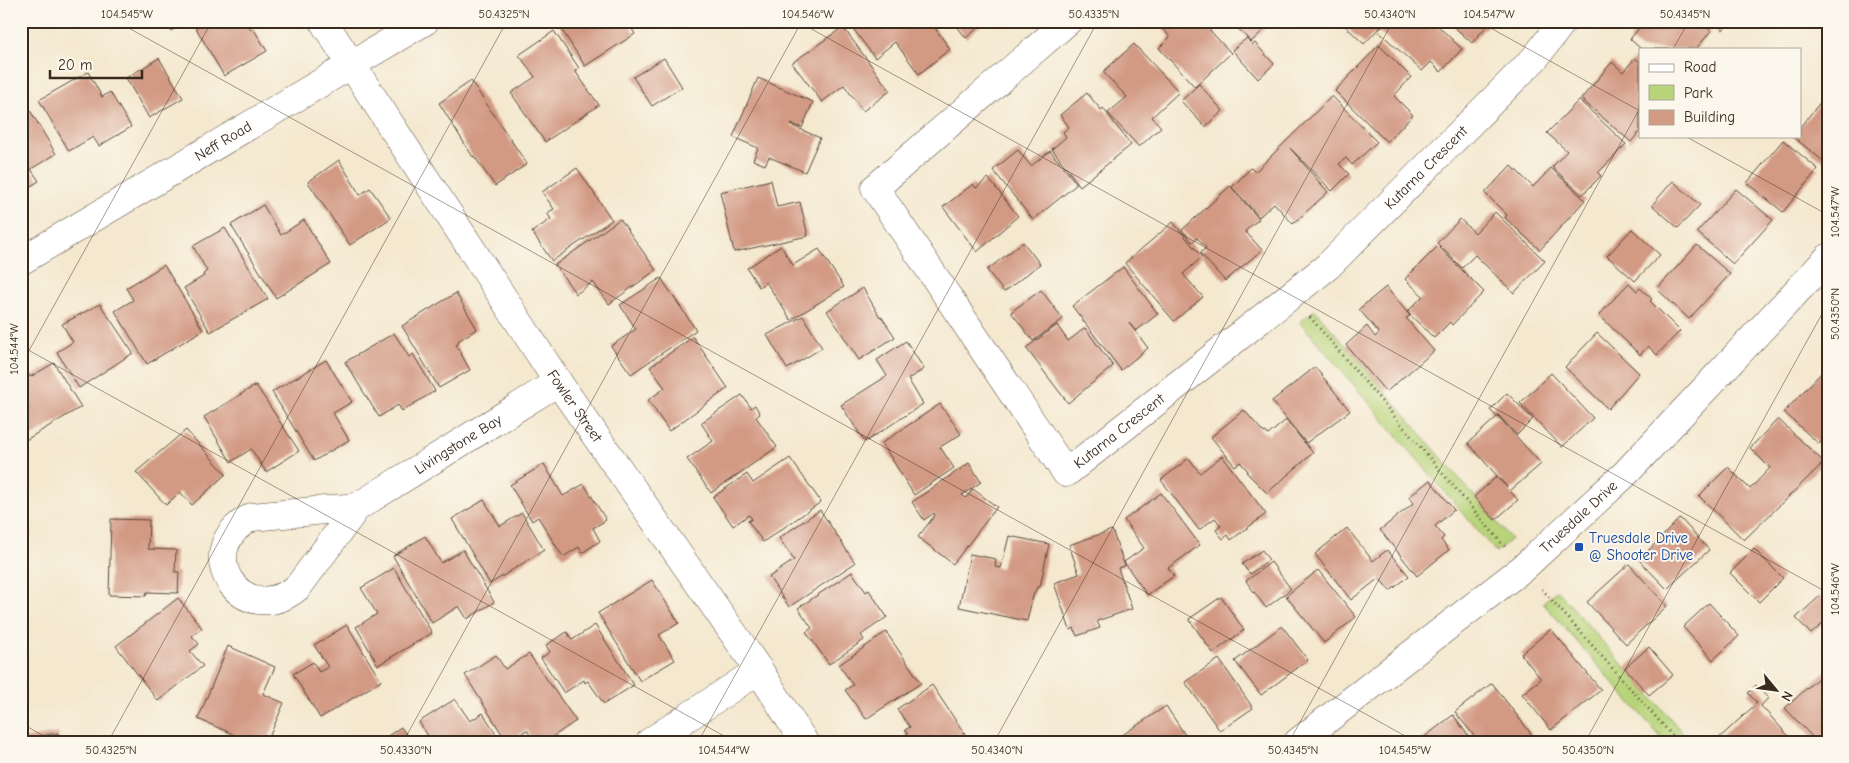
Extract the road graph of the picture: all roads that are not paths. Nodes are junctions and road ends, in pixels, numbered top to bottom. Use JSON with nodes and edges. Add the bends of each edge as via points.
{"nodes":[{"id":1,"x":323,"y":21,"type":"edge"},
{"id":2,"x":425,"y":21,"type":"edge"},
{"id":3,"x":1068,"y":21,"type":"edge"},
{"id":4,"x":1563,"y":21,"type":"edge"},
{"id":5,"x":351,"y":66,"type":"junction"},
{"id":6,"x":1828,"y":258,"type":"edge"},
{"id":7,"x":21,"y":261,"type":"edge"},
{"id":8,"x":558,"y":382,"type":"junction"},
{"id":9,"x":357,"y":508,"type":"junction"},
{"id":10,"x":759,"y":670,"type":"junction"},
{"id":11,"x":650,"y":742,"type":"edge"},
{"id":12,"x":804,"y":742,"type":"edge"},
{"id":13,"x":1298,"y":742,"type":"edge"}],
"edges":[{"from":1,"to":5,"type":"street","name":"Fowler Street"},
{"from":2,"to":5,"type":"street","name":"Neff Road"},
{"from":3,"to":4,"type":"street","name":"Kutarna Crescent","via":[[874,188],[1066,473],[1328,266],[1535,58]]},
{"from":5,"to":7,"type":"street","name":"Neff Road"},
{"from":5,"to":8,"type":"street","name":"Fowler Street"},
{"from":6,"to":13,"type":"street","name":"Truesdale Drive","via":[[1624,475],[1523,568]]},
{"from":8,"to":9,"type":"street","name":"Livingstone Bay"},
{"from":8,"to":10,"type":"street","name":"Fowler Street"},
{"from":9,"to":9,"type":"street","name":"Livingstone Bay","via":[[252,517],[239,524],[224,548],[223,563],[227,577],[235,589],[261,602],[288,596],[298,588]]},
{"from":10,"to":11,"type":"street"},
{"from":10,"to":12,"type":"street","name":"Fowler Street"}]}
